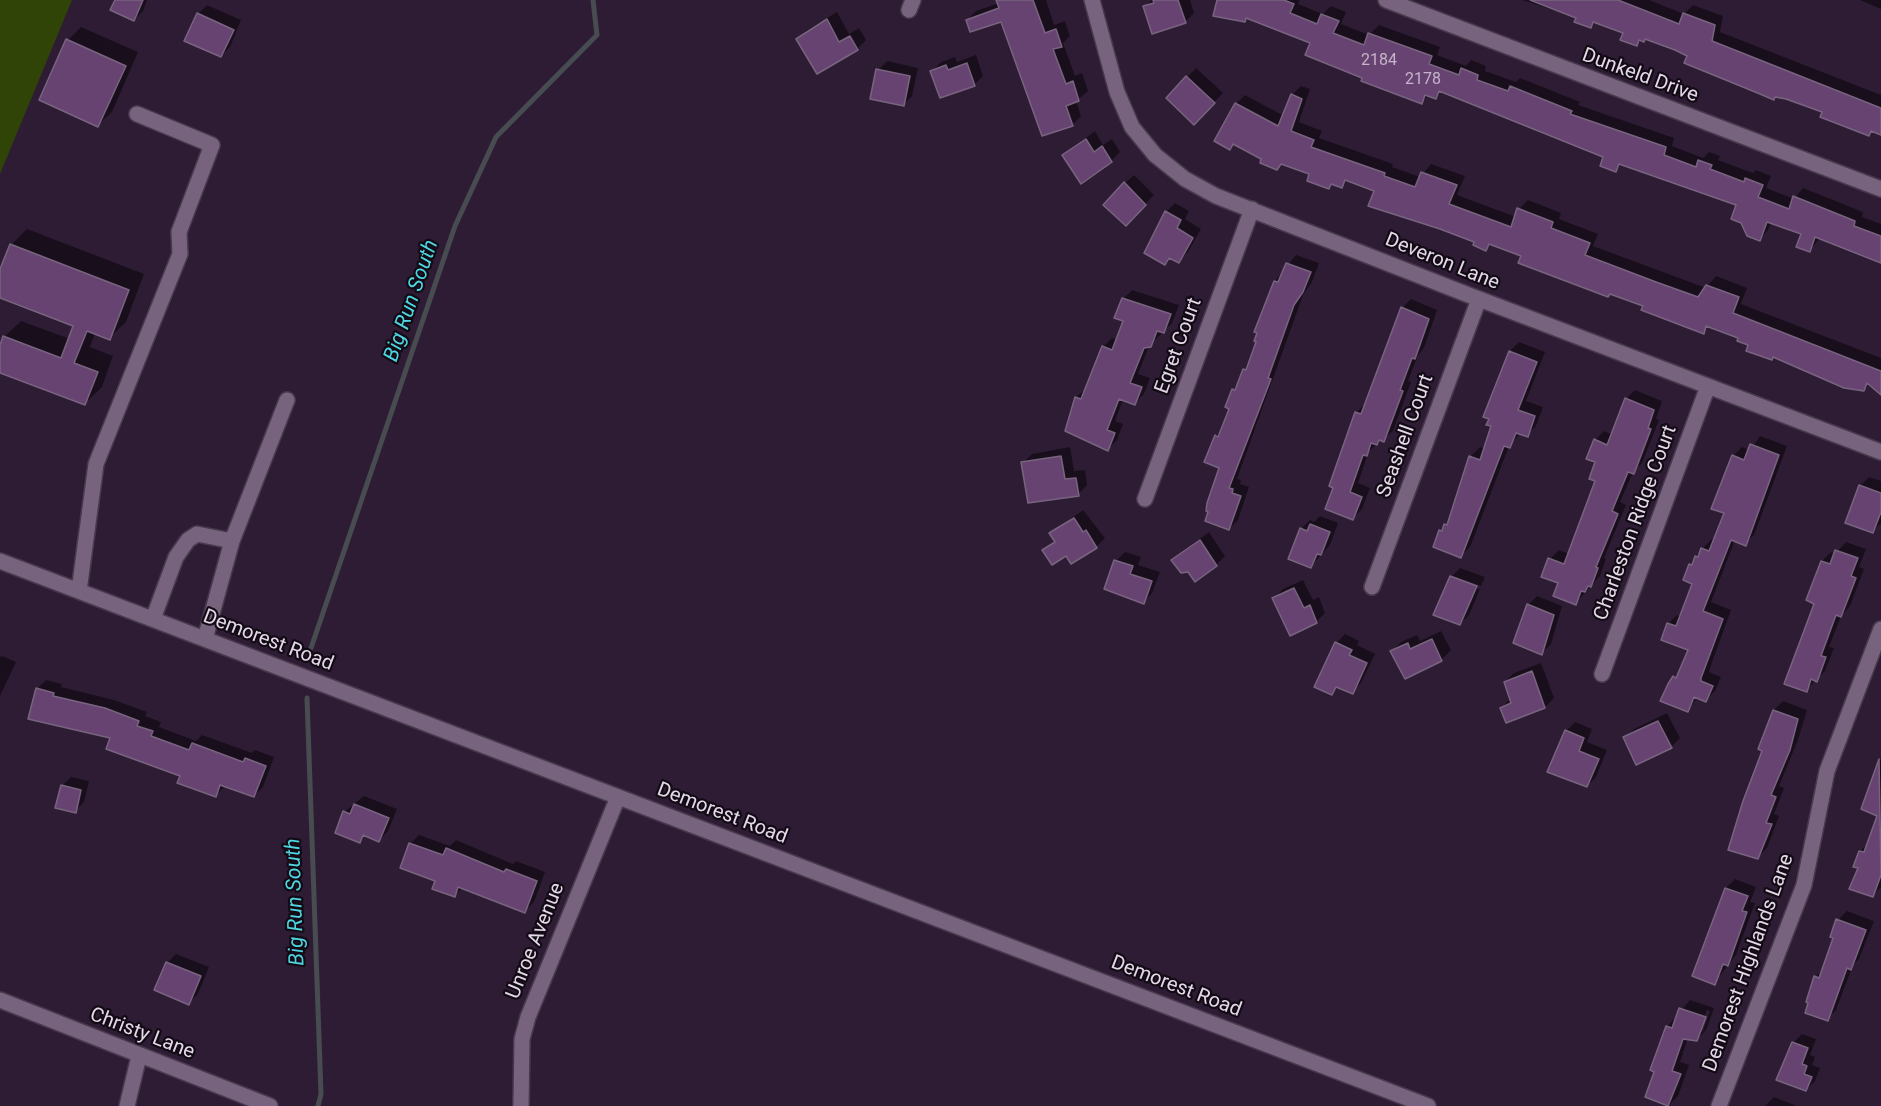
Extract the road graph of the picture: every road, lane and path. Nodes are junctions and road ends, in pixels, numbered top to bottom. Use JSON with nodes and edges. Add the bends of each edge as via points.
{"nodes":[{"id":1,"x":1092,"y":0,"type":"edge"},
{"id":2,"x":1386,"y":0,"type":"edge"},
{"id":3,"x":137,"y":114,"type":"dead end"},
{"id":4,"x":1881,"y":189,"type":"edge"},
{"id":5,"x":1252,"y":209,"type":"junction"},
{"id":6,"x":1479,"y":299,"type":"junction"},
{"id":7,"x":1708,"y":386,"type":"junction"},
{"id":8,"x":287,"y":400,"type":"dead end"},
{"id":9,"x":1881,"y":452,"type":"edge"},
{"id":10,"x":1145,"y":498,"type":"dead end"},
{"id":11,"x":232,"y":541,"type":"junction"},
{"id":12,"x":0,"y":561,"type":"edge"},
{"id":13,"x":1372,"y":587,"type":"dead end"},
{"id":14,"x":79,"y":591,"type":"junction"},
{"id":15,"x":153,"y":619,"type":"junction"},
{"id":16,"x":1881,"y":629,"type":"edge"},
{"id":17,"x":205,"y":639,"type":"junction"},
{"id":18,"x":1602,"y":674,"type":"dead end"},
{"id":19,"x":618,"y":797,"type":"junction"},
{"id":20,"x":0,"y":1000,"type":"edge"},
{"id":21,"x":139,"y":1056,"type":"junction"},
{"id":22,"x":127,"y":1106,"type":"edge"},
{"id":23,"x":270,"y":1106,"type":"edge"},
{"id":24,"x":521,"y":1106,"type":"edge"},
{"id":25,"x":1428,"y":1106,"type":"edge"},
{"id":26,"x":1719,"y":1106,"type":"edge"}],
"edges":[{"from":1,"to":5,"type":"street","name":"Deveron Lane","via":[[1132,127],[1155,154],[1185,179]]},
{"from":2,"to":4,"type":"street","name":"Dunkeld Drive"},
{"from":3,"to":14,"type":"street","via":[[212,145],[179,232],[180,254],[96,464]]},
{"from":5,"to":6,"type":"street","name":"Deveron Lane"},
{"from":5,"to":10,"type":"street","name":"Egret Court"},
{"from":6,"to":7,"type":"street","name":"Deveron Lane"},
{"from":6,"to":13,"type":"street","name":"Seashell Court"},
{"from":7,"to":9,"type":"street","name":"Deveron Lane"},
{"from":7,"to":18,"type":"street","name":"Charleston Ridge Court"},
{"from":8,"to":11,"type":"street"},
{"from":11,"to":15,"type":"street","via":[[197,534],[188,540],[176,557]]},
{"from":11,"to":17,"type":"street"},
{"from":12,"to":14,"type":"street","name":"Demorest Road"},
{"from":14,"to":15,"type":"street","name":"Demorest Road"},
{"from":15,"to":17,"type":"street","name":"Demorest Road"},
{"from":16,"to":26,"type":"street","name":"Demorest Highlands Lane","via":[[1827,771],[1804,885]]},
{"from":17,"to":19,"type":"street","name":"Demorest Road"},
{"from":19,"to":24,"type":"street","name":"Unroe Avenue","via":[[528,1017],[522,1050]]},
{"from":19,"to":25,"type":"street","name":"Demorest Road"},
{"from":20,"to":21,"type":"street","name":"Christy Lane"},
{"from":21,"to":22,"type":"street"},
{"from":21,"to":23,"type":"street","name":"Christy Lane"}]}
